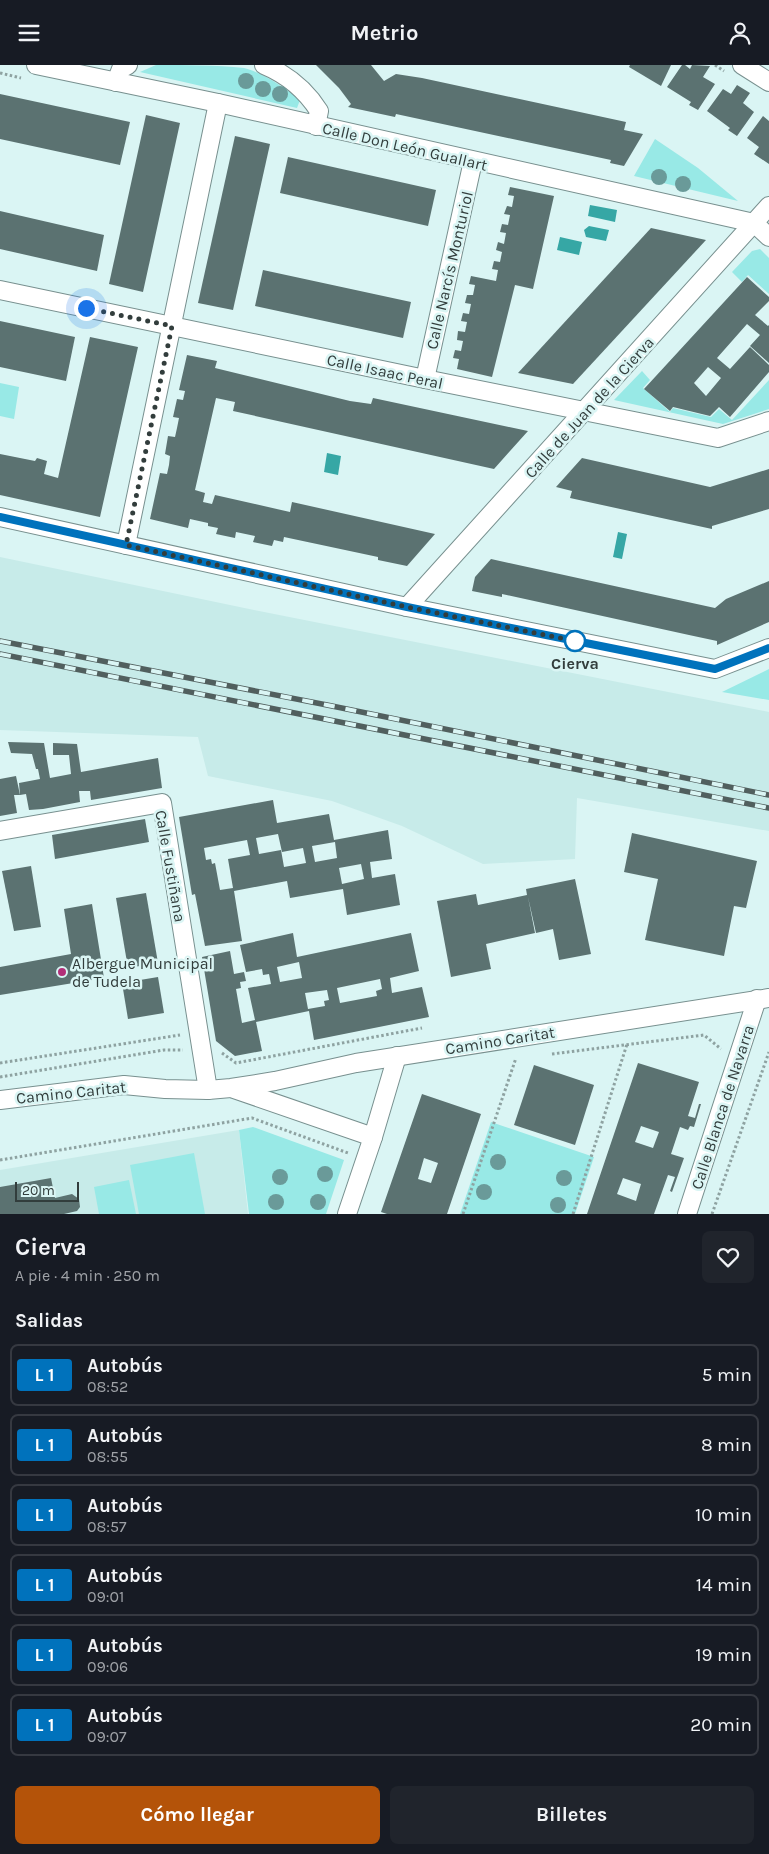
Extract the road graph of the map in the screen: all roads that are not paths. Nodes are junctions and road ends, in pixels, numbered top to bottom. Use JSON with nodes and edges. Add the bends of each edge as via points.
{"nodes":[{"id":1,"x":128,"y":65,"type":"edge"},
{"id":2,"x":264,"y":65,"type":"edge"},
{"id":3,"x":742,"y":65,"type":"edge"},
{"id":4,"x":32,"y":72,"type":"edge"},
{"id":5,"x":116,"y":82,"type":"junction"},
{"id":6,"x":769,"y":82,"type":"edge"},
{"id":7,"x":218,"y":103,"type":"junction"},
{"id":8,"x":316,"y":126,"type":"junction"},
{"id":9,"x":474,"y":161,"type":"junction"},
{"id":10,"x":769,"y":206,"type":"edge"},
{"id":11,"x":754,"y":223,"type":"junction"},
{"id":12,"x":769,"y":237,"type":"edge"},
{"id":13,"x":0,"y":290,"type":"edge"},
{"id":14,"x":172,"y":326,"type":"junction"},
{"id":15,"x":425,"y":379,"type":"junction"},
{"id":16,"x":585,"y":411,"type":"junction"},
{"id":17,"x":769,"y":421,"type":"edge"},
{"id":18,"x":0,"y":517,"type":"edge"},
{"id":19,"x":126,"y":545,"type":"junction"},
{"id":20,"x":407,"y":607,"type":"junction"},
{"id":21,"x":769,"y":648,"type":"edge"},
{"id":22,"x":0,"y":831,"type":"edge"},
{"id":23,"x":763,"y":999,"type":"edge"},
{"id":24,"x":397,"y":1056,"type":"junction"},
{"id":25,"x":231,"y":1088,"type":"junction"},
{"id":26,"x":208,"y":1090,"type":"junction"},
{"id":27,"x":0,"y":1100,"type":"edge"},
{"id":28,"x":373,"y":1137,"type":"junction"},
{"id":29,"x":347,"y":1214,"type":"edge"},
{"id":30,"x":687,"y":1214,"type":"edge"}],
"edges":[{"from":1,"to":5,"type":"street","via":[[121,69]]},
{"from":2,"to":8,"type":"street","via":[[287,76],[311,98],[319,111]]},
{"from":3,"to":6,"type":"street"},
{"from":4,"to":5,"type":"street","name":"Calle Don León Guallart"},
{"from":5,"to":7,"type":"street","name":"Calle Don León Guallart"},
{"from":7,"to":8,"type":"street","name":"Calle Don León Guallart"},
{"from":7,"to":14,"type":"street"},
{"from":8,"to":9,"type":"street","name":"Calle Don León Guallart"},
{"from":9,"to":11,"type":"street","name":"Calle Don León Guallart"},
{"from":9,"to":15,"type":"street","name":"Calle Narcís Monturiol"},
{"from":10,"to":11,"type":"street","name":"Calle de Juan de la Cierva"},
{"from":11,"to":12,"type":"street"},
{"from":11,"to":16,"type":"street","name":"Calle de Juan de la Cierva"},
{"from":13,"to":14,"type":"street","name":"Calle Isaac Peral"},
{"from":14,"to":15,"type":"street","name":"Calle Isaac Peral"},
{"from":14,"to":19,"type":"street"},
{"from":15,"to":16,"type":"street","name":"Calle Isaac Peral"},
{"from":16,"to":17,"type":"street","name":"Calle Isaac Peral","via":[[718,438]]},
{"from":16,"to":20,"type":"street","name":"Calle de Juan de la Cierva"},
{"from":18,"to":19,"type":"street"},
{"from":19,"to":20,"type":"street"},
{"from":20,"to":21,"type":"street","via":[[715,669]]},
{"from":22,"to":26,"type":"street","name":"Calle Fustiñana","via":[[162,803]]},
{"from":23,"to":24,"type":"street","name":"Camino Caritat"},
{"from":23,"to":30,"type":"street","name":"Calle Blanca de Navarra"},
{"from":24,"to":25,"type":"street","name":"Camino Caritat"},
{"from":24,"to":28,"type":"street"},
{"from":25,"to":26,"type":"street","name":"Camino Caritat"},
{"from":25,"to":28,"type":"street","name":"Camino Caritat"},
{"from":26,"to":27,"type":"street","name":"Camino Caritat","via":[[124,1085]]},
{"from":28,"to":29,"type":"street"}]}
